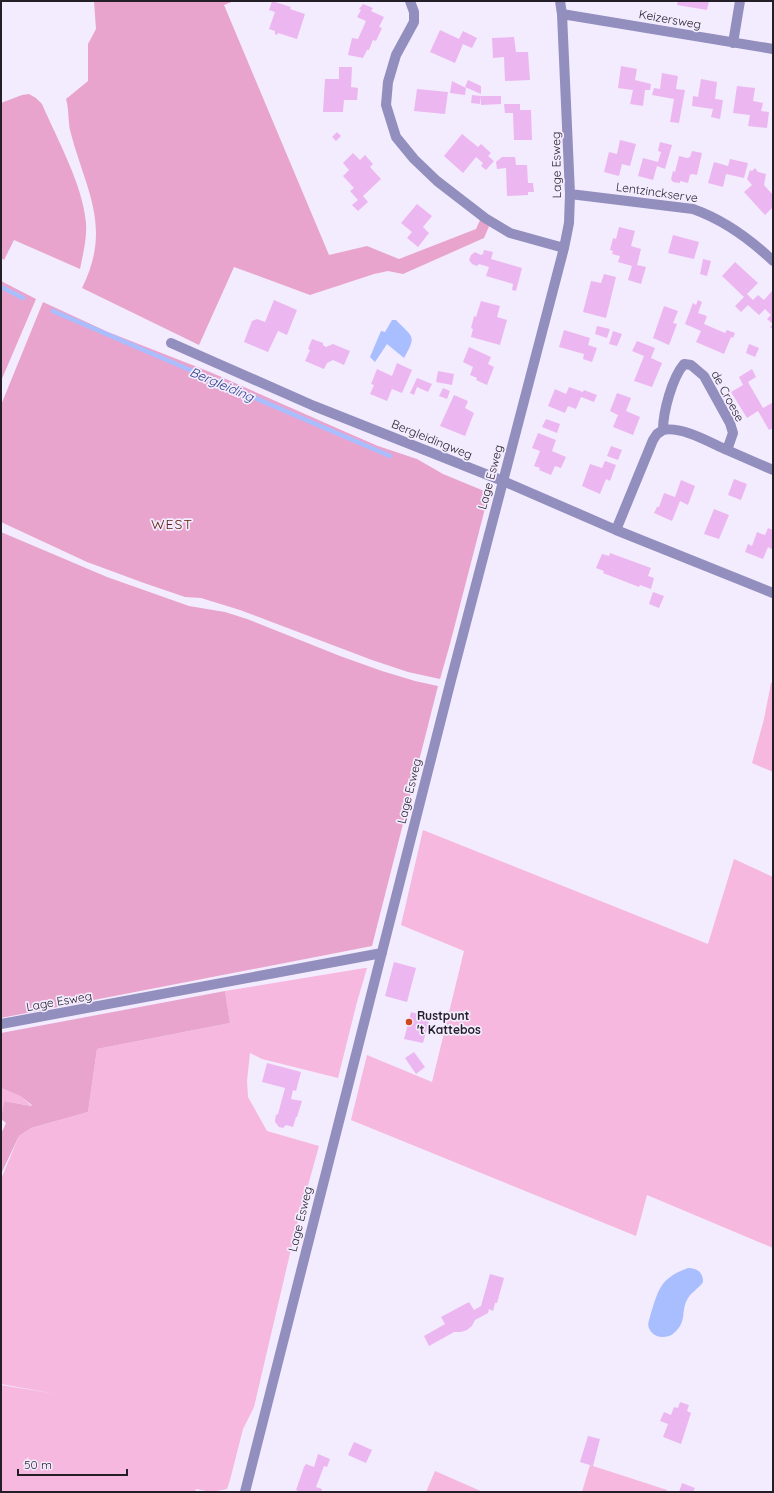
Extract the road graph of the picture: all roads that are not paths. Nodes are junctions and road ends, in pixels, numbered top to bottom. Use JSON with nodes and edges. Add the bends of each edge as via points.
{"nodes":[{"id":1,"x":410,"y":1,"type":"edge"},
{"id":2,"x":560,"y":1,"type":"edge"},
{"id":3,"x":740,"y":1,"type":"edge"},
{"id":4,"x":562,"y":14,"type":"junction"},
{"id":5,"x":733,"y":43,"type":"junction"},
{"id":6,"x":773,"y":49,"type":"edge"},
{"id":7,"x":570,"y":194,"type":"junction"},
{"id":8,"x":564,"y":248,"type":"junction"},
{"id":9,"x":773,"y":260,"type":"edge"},
{"id":10,"x":171,"y":343,"type":"dead end"},
{"id":11,"x":663,"y":430,"type":"junction"},
{"id":12,"x":727,"y":450,"type":"junction"},
{"id":13,"x":773,"y":470,"type":"edge"},
{"id":14,"x":503,"y":481,"type":"junction"},
{"id":15,"x":616,"y":530,"type":"junction"},
{"id":16,"x":773,"y":593,"type":"edge"},
{"id":17,"x":382,"y":953,"type":"junction"},
{"id":18,"x":1,"y":1024,"type":"edge"},
{"id":19,"x":244,"y":1492,"type":"edge"}],
"edges":[{"from":1,"to":8,"type":"street","via":[[414,22],[396,56],[388,82],[386,105],[396,138],[437,181],[485,218],[510,232]]},
{"from":2,"to":4,"type":"street","name":"Lage Esweg"},
{"from":3,"to":5,"type":"street"},
{"from":4,"to":5,"type":"street","name":"Keizersweg"},
{"from":4,"to":7,"type":"street","name":"Lage Esweg"},
{"from":5,"to":6,"type":"street","name":"Keizersweg"},
{"from":7,"to":8,"type":"street","name":"Lage Esweg","via":[[569,223]]},
{"from":7,"to":9,"type":"street","name":"Lentzinckserve","via":[[693,209],[706,213],[734,228]]},
{"from":8,"to":14,"type":"street","name":"Lage Esweg"},
{"from":10,"to":14,"type":"street","name":"Bergleidingweg","via":[[314,406]]},
{"from":11,"to":12,"type":"street","via":[[680,430]]},
{"from":11,"to":12,"type":"street","name":"de Croese","via":[[666,407],[679,370],[684,364],[691,364],[704,376],[730,423],[733,433]]},
{"from":11,"to":15,"type":"street","via":[[653,440]]},
{"from":12,"to":13,"type":"street"},
{"from":14,"to":15,"type":"street","name":"Bergleidingweg"},
{"from":14,"to":17,"type":"street","name":"Lage Esweg"},
{"from":15,"to":16,"type":"street","name":"Bergleidingweg"},
{"from":17,"to":18,"type":"street","name":"Lage Esweg"},
{"from":17,"to":19,"type":"street","name":"Lage Esweg"}]}
